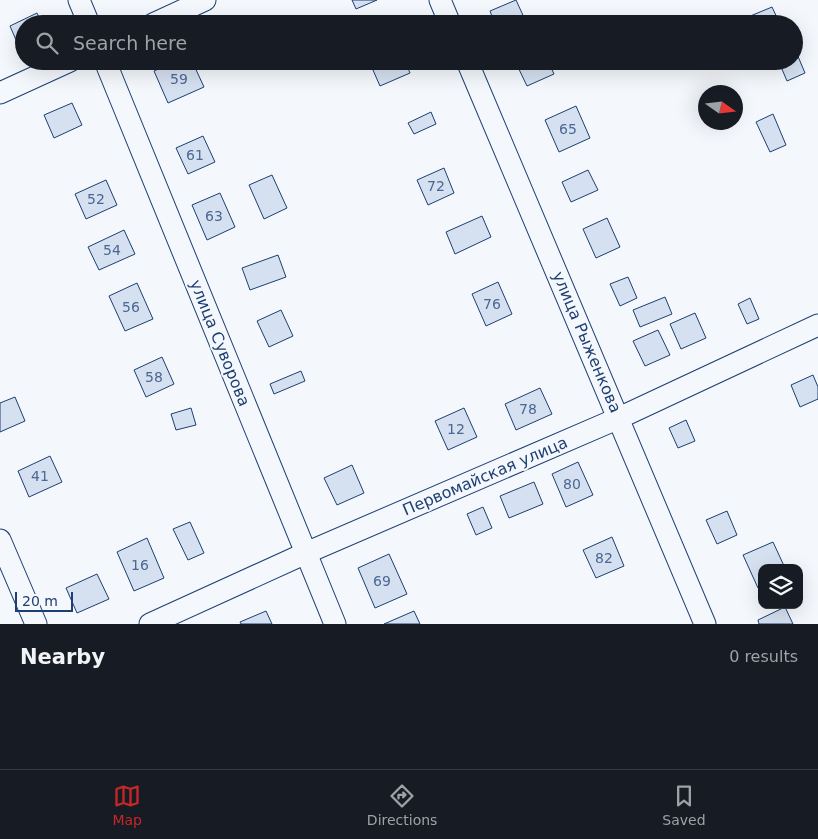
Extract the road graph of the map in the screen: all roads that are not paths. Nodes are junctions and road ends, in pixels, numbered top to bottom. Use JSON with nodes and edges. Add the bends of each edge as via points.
{"nodes":[{"id":1,"x":79,"y":0,"type":"edge"},
{"id":2,"x":205,"y":0,"type":"edge"},
{"id":3,"x":440,"y":0,"type":"edge"},
{"id":4,"x":85,"y":15,"type":"edge"},
{"id":5,"x":172,"y":15,"type":"edge"},
{"id":6,"x":446,"y":15,"type":"edge"},
{"id":7,"x":50,"y":70,"type":"edge"},
{"id":8,"x":109,"y":70,"type":"edge"},
{"id":9,"x":470,"y":70,"type":"edge"},
{"id":10,"x":0,"y":92,"type":"edge"},
{"id":11,"x":818,"y":325,"type":"edge"},
{"id":12,"x":619,"y":418,"type":"junction"},
{"id":13,"x":0,"y":540,"type":"edge"},
{"id":14,"x":306,"y":553,"type":"junction"},
{"id":15,"x":36,"y":624,"type":"edge"},
{"id":16,"x":150,"y":624,"type":"edge"},
{"id":17,"x":335,"y":624,"type":"edge"},
{"id":18,"x":705,"y":624,"type":"edge"}],
"edges":[{"from":1,"to":4,"type":"street"},
{"from":2,"to":5,"type":"street"},
{"from":3,"to":6,"type":"street"},
{"from":7,"to":10,"type":"street"},
{"from":8,"to":14,"type":"street","name":"улица Суворова"},
{"from":9,"to":12,"type":"street","name":"улица Рыженкова"},
{"from":11,"to":12,"type":"street","name":"Первомайская улица"},
{"from":12,"to":14,"type":"street","name":"Первомайская улица"},
{"from":12,"to":18,"type":"street","name":"улица Рыженкова"},
{"from":13,"to":15,"type":"street"},
{"from":14,"to":16,"type":"street","name":"Первомайская улица"},
{"from":14,"to":17,"type":"street","name":"улица Суворова"}]}
